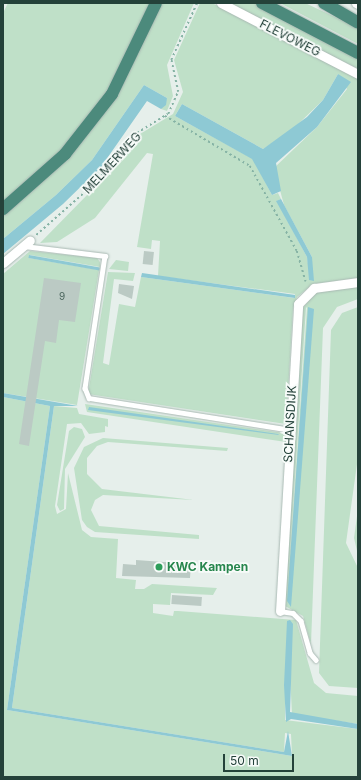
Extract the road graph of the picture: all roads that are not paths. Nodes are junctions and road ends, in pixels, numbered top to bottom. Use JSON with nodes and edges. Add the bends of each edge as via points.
{"nodes":[{"id":1,"x":156,"y":3,"type":"edge"},
{"id":2,"x":221,"y":3,"type":"edge"},
{"id":3,"x":262,"y":3,"type":"edge"},
{"id":4,"x":324,"y":3,"type":"edge"},
{"id":5,"x":358,"y":23,"type":"edge"},
{"id":6,"x":358,"y":53,"type":"edge"},
{"id":7,"x":358,"y":74,"type":"edge"},
{"id":8,"x":3,"y":209,"type":"edge"},
{"id":9,"x":30,"y":240,"type":"road end"},
{"id":10,"x":22,"y":246,"type":"junction"},
{"id":11,"x":3,"y":263,"type":"edge"},
{"id":12,"x":358,"y":282,"type":"edge"},
{"id":13,"x":290,"y":430,"type":"junction"},
{"id":14,"x":280,"y":611,"type":"joint"},
{"id":15,"x":316,"y":660,"type":"dead end"}],
"edges":[{"from":1,"to":8,"type":"highway","via":[[112,94],[65,154]]},
{"from":2,"to":7,"type":"street","name":"FLEVOWEG"},
{"from":3,"to":6,"type":"highway","name":"FLEVOWEG"},
{"from":4,"to":5,"type":"highway"},
{"from":9,"to":10,"type":"street"},
{"from":10,"to":11,"type":"street"},
{"from":10,"to":13,"type":"lane","via":[[105,256],[85,388],[89,398]]},
{"from":12,"to":13,"type":"street","name":"SCHANSDIJK","via":[[319,286],[307,292],[297,308]]},
{"from":13,"to":14,"type":"street","name":"SCHANSDIJK"},
{"from":14,"to":15,"type":"lane","via":[[293,613],[301,621],[310,653]]}]}
